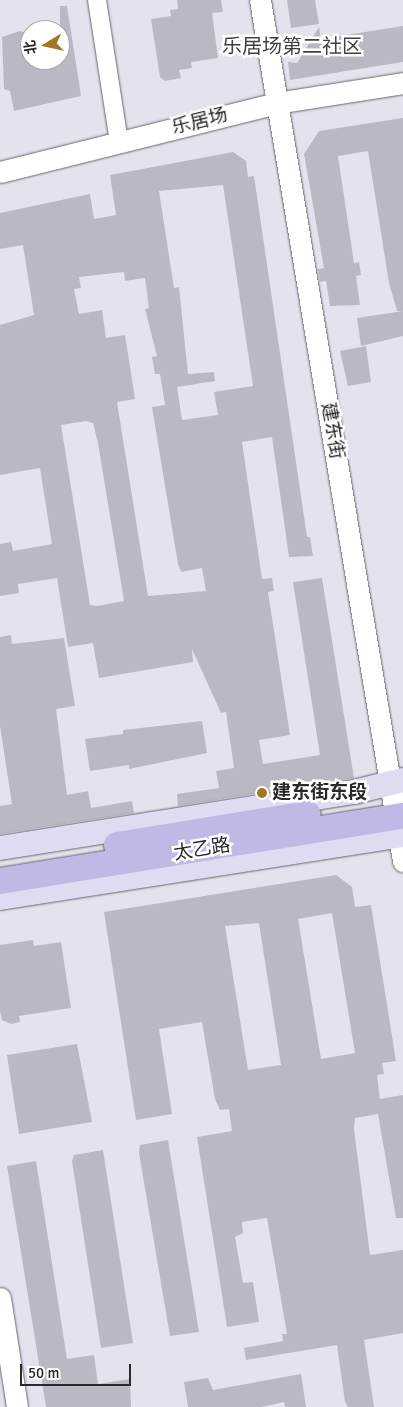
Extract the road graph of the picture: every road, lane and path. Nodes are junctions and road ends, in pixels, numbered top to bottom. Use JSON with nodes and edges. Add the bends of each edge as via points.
{"nodes":[{"id":1,"x":97,"y":0,"type":"edge"},
{"id":2,"x":260,"y":0,"type":"edge"},
{"id":3,"x":403,"y":83,"type":"edge"},
{"id":4,"x":276,"y":103,"type":"junction"},
{"id":5,"x":119,"y":142,"type":"junction"},
{"id":6,"x":0,"y":172,"type":"edge"},
{"id":7,"x":399,"y":808,"type":"edge"},
{"id":8,"x":0,"y":848,"type":"edge"},
{"id":9,"x":403,"y":861,"type":"edge"},
{"id":10,"x":0,"y":864,"type":"edge"},
{"id":11,"x":0,"y":881,"type":"edge"},
{"id":12,"x":0,"y":898,"type":"edge"},
{"id":13,"x":0,"y":1298,"type":"edge"},
{"id":14,"x":18,"y":1407,"type":"edge"}],
"edges":[{"from":1,"to":5,"type":"street"},
{"from":2,"to":4,"type":"street","name":"建东街"},
{"from":3,"to":4,"type":"street","name":"乐居场"},
{"from":4,"to":5,"type":"street","name":"乐居场"},
{"from":4,"to":7,"type":"street","name":"建东街"},
{"from":5,"to":6,"type":"street","name":"乐居场"},
{"from":7,"to":8,"type":"main road"},
{"from":7,"to":9,"type":"street","name":"建东街"},
{"from":7,"to":10,"type":"main road","name":"太乙路"},
{"from":7,"to":11,"type":"main road","name":"太乙路"},
{"from":7,"to":12,"type":"main road"},
{"from":13,"to":14,"type":"street"}]}
